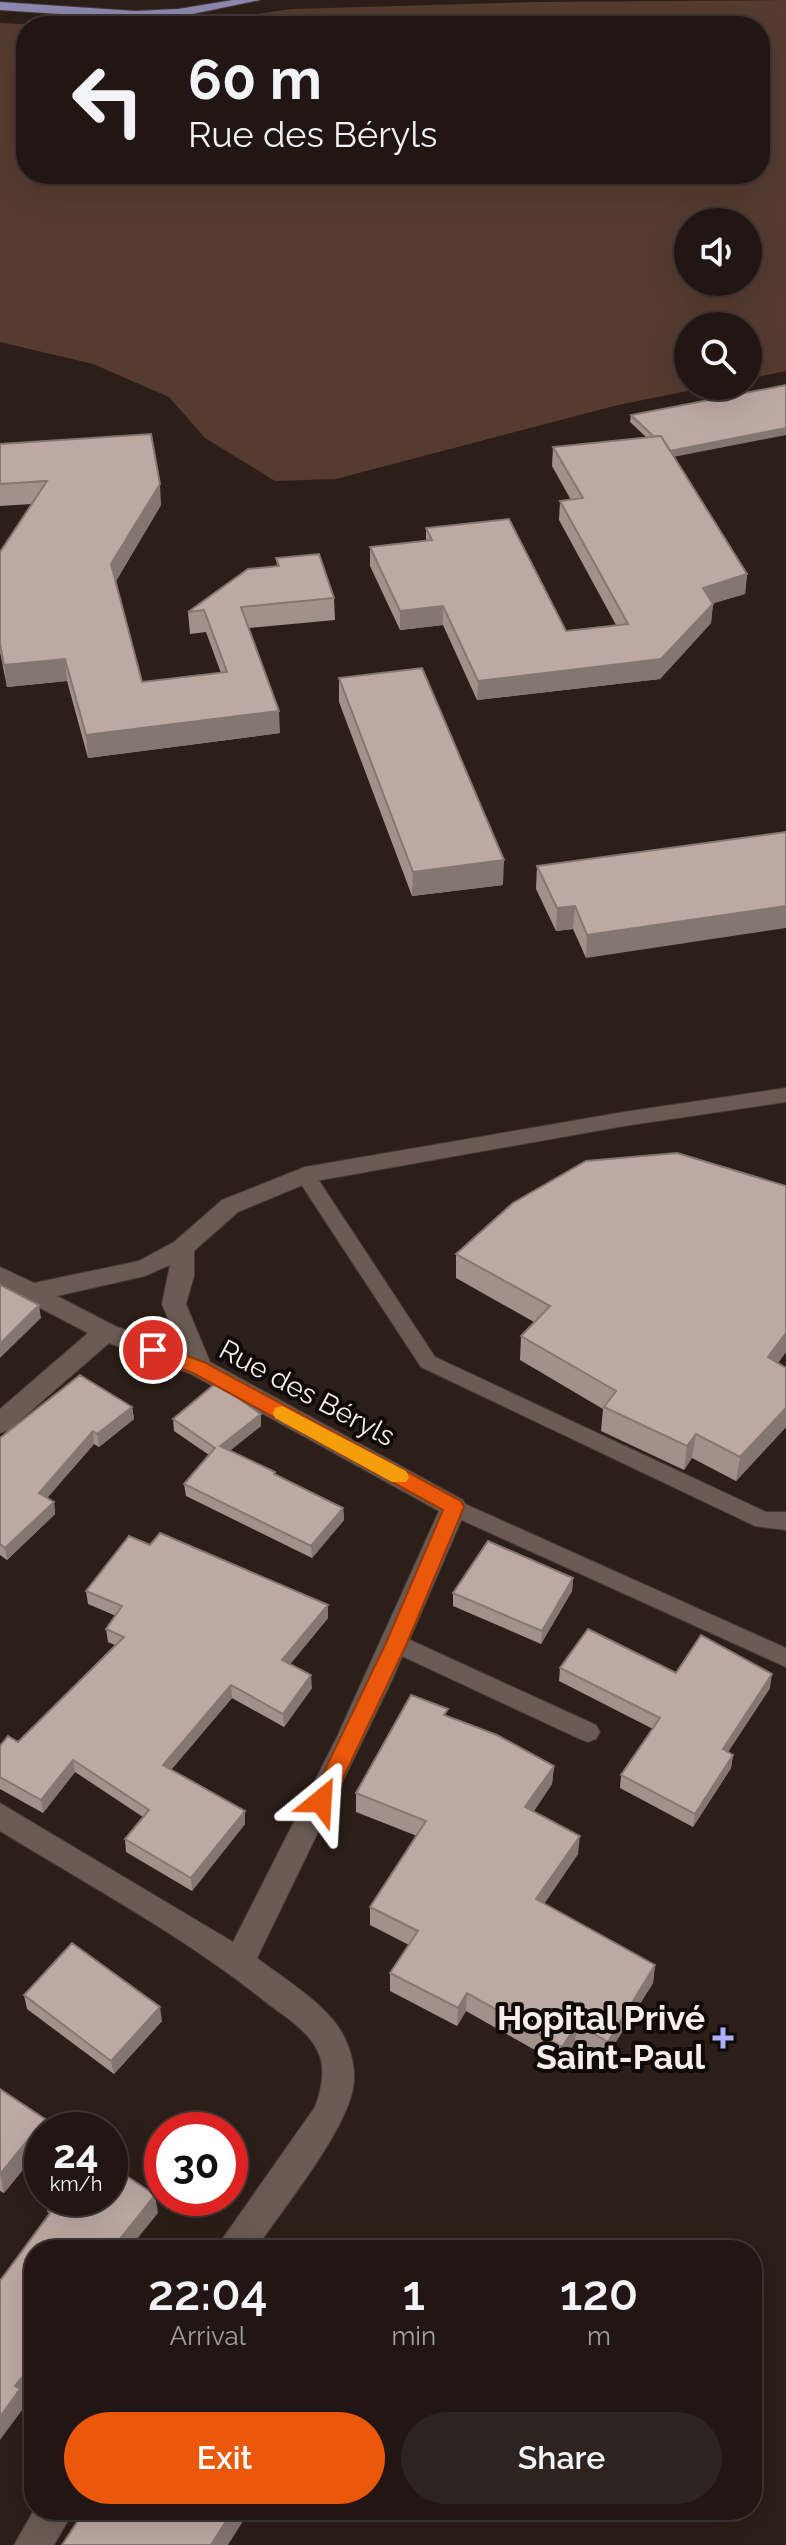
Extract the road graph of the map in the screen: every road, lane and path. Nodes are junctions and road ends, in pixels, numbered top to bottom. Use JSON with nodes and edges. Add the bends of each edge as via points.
{"nodes":[{"id":1,"x":22,"y":0,"type":"edge"},
{"id":2,"x":106,"y":0,"type":"edge"},
{"id":3,"x":188,"y":0,"type":"edge"},
{"id":4,"x":254,"y":0,"type":"edge"},
{"id":5,"x":0,"y":5,"type":"edge"},
{"id":6,"x":786,"y":1095,"type":"edge"},
{"id":7,"x":305,"y":1175,"type":"junction"},
{"id":8,"x":182,"y":1248,"type":"junction"},
{"id":9,"x":0,"y":1276,"type":"edge"},
{"id":10,"x":34,"y":1292,"type":"junction"},
{"id":11,"x":106,"y":1332,"type":"junction"},
{"id":12,"x":200,"y":1368,"type":"junction"},
{"id":13,"x":0,"y":1423,"type":"edge"},
{"id":14,"x":454,"y":1507,"type":"junction"},
{"id":15,"x":786,"y":1521,"type":"edge"},
{"id":16,"x":397,"y":1643,"type":"junction"},
{"id":17,"x":786,"y":1658,"type":"edge"},
{"id":18,"x":588,"y":1732,"type":"dead end"},
{"id":19,"x":0,"y":1816,"type":"edge"},
{"id":20,"x":239,"y":1962,"type":"junction"},
{"id":21,"x":242,"y":2240,"type":"edge"},
{"id":22,"x":49,"y":2520,"type":"edge"},
{"id":23,"x":32,"y":2545,"type":"edge"}],
"edges":[{"from":1,"to":5,"type":"main road"},
{"from":2,"to":3,"type":"main road"},
{"from":4,"to":5,"type":"main road","via":[[135,15]]},
{"from":6,"to":7,"type":"street"},
{"from":7,"to":8,"type":"street","via":[[230,1206]]},
{"from":7,"to":15,"type":"lane","via":[[428,1362],[763,1520]]},
{"from":8,"to":10,"type":"street","via":[[145,1268]]},
{"from":8,"to":12,"type":"street","via":[[174,1304]]},
{"from":9,"to":10,"type":"street","name":"Rue des Béryls"},
{"from":10,"to":11,"type":"street","name":"Rue des Béryls"},
{"from":11,"to":12,"type":"street","name":"Rue des Béryls"},
{"from":11,"to":13,"type":"street"},
{"from":12,"to":14,"type":"street","name":"Rue des Béryls"},
{"from":14,"to":16,"type":"street"},
{"from":14,"to":17,"type":"lane"},
{"from":16,"to":18,"type":"lane"},
{"from":16,"to":20,"type":"street"},
{"from":19,"to":20,"type":"street"},
{"from":20,"to":21,"type":"street","via":[[328,2038],[337,2060],[338,2087],[328,2115]]},
{"from":22,"to":23,"type":"street"}]}
